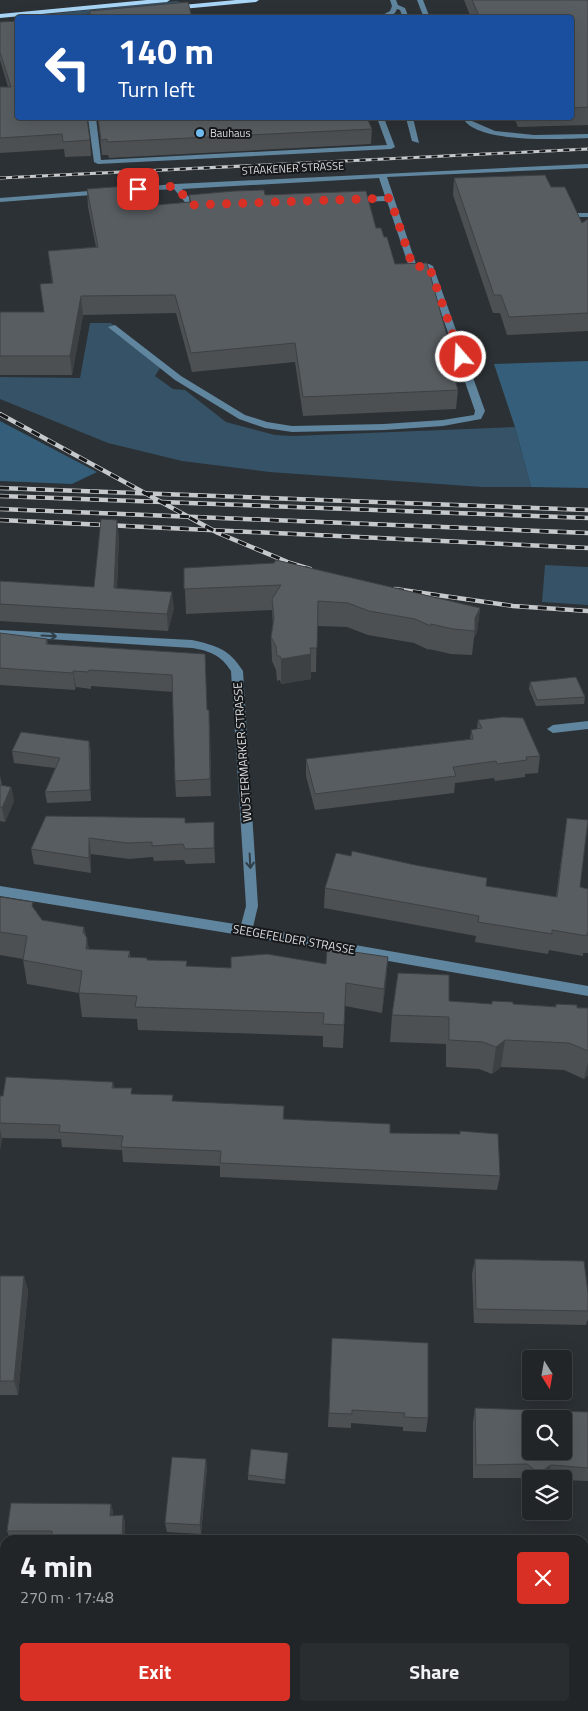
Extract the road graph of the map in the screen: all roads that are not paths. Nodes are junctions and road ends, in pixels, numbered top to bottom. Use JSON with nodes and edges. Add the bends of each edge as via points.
{"nodes":[{"id":1,"x":167,"y":0,"type":"edge"},
{"id":2,"x":256,"y":0,"type":"edge"},
{"id":3,"x":420,"y":0,"type":"edge"},
{"id":4,"x":199,"y":3,"type":"edge"},
{"id":5,"x":394,"y":3,"type":"edge"},
{"id":6,"x":160,"y":9,"type":"edge"},
{"id":7,"x":386,"y":15,"type":"edge"},
{"id":8,"x":405,"y":15,"type":"edge"},
{"id":9,"x":426,"y":15,"type":"edge"},
{"id":10,"x":0,"y":16,"type":"edge"},
{"id":11,"x":92,"y":120,"type":"edge"},
{"id":12,"x":381,"y":120,"type":"edge"},
{"id":13,"x":410,"y":120,"type":"edge"},
{"id":14,"x":468,"y":120,"type":"edge"},
{"id":15,"x":588,"y":136,"type":"edge"},
{"id":16,"x":416,"y":141,"type":"dead end"},
{"id":17,"x":588,"y":166,"type":"edge"},
{"id":18,"x":382,"y":175,"type":"junction"},
{"id":19,"x":175,"y":186,"type":"junction"},
{"id":20,"x":120,"y":190,"type":"edge"},
{"id":21,"x":111,"y":191,"type":"edge"},
{"id":22,"x":390,"y":198,"type":"junction"},
{"id":23,"x":0,"y":200,"type":"edge"},
{"id":24,"x":340,"y":200,"type":"edge"},
{"id":25,"x":211,"y":205,"type":"edge"},
{"id":26,"x":576,"y":215,"type":"edge"},
{"id":27,"x":588,"y":215,"type":"edge"},
{"id":28,"x":112,"y":327,"type":"dead end"},
{"id":29,"x":0,"y":633,"type":"edge"},
{"id":30,"x":588,"y":725,"type":"edge"},
{"id":31,"x":553,"y":729,"type":"dead end"},
{"id":32,"x":0,"y":891,"type":"edge"},
{"id":33,"x":246,"y":931,"type":"junction"},
{"id":34,"x":588,"y":991,"type":"edge"}],
"edges":[{"from":1,"to":10,"type":"main road"},
{"from":2,"to":4,"type":"main road"},
{"from":3,"to":9,"type":"street"},
{"from":4,"to":6,"type":"main road"},
{"from":5,"to":7,"type":"street","via":[[393,12]]},
{"from":5,"to":8,"type":"street","via":[[403,9]]},
{"from":11,"to":12,"type":"street","via":[[98,162],[391,147]]},
{"from":13,"to":16,"type":"street"},
{"from":14,"to":15,"type":"street","via":[[493,133],[534,137]]},
{"from":17,"to":18,"type":"street","name":"STAAKENER STRASSE"},
{"from":18,"to":19,"type":"street","name":"STAAKENER STRASSE"},
{"from":18,"to":22,"type":"street"},
{"from":19,"to":20,"type":"street","name":"STAAKENER STRASSE"},
{"from":19,"to":25,"type":"street","via":[[192,205]]},
{"from":21,"to":23,"type":"street"},
{"from":22,"to":24,"type":"street"},
{"from":22,"to":28,"type":"street","via":[[413,267],[429,266],[480,411],[478,417],[384,427],[292,429],[265,426],[242,417],[178,378]]},
{"from":26,"to":27,"type":"street"},
{"from":29,"to":33,"type":"street","name":"WUSTERMARKER STRASSE","one_way":true,"via":[[192,644],[216,649],[229,657],[236,671],[250,855],[252,906]]},
{"from":30,"to":31,"type":"street"},
{"from":32,"to":33,"type":"street","name":"SEEGEFELDER STRASSE"},
{"from":33,"to":34,"type":"street","name":"SEEGEFELDER STRASSE"}]}
